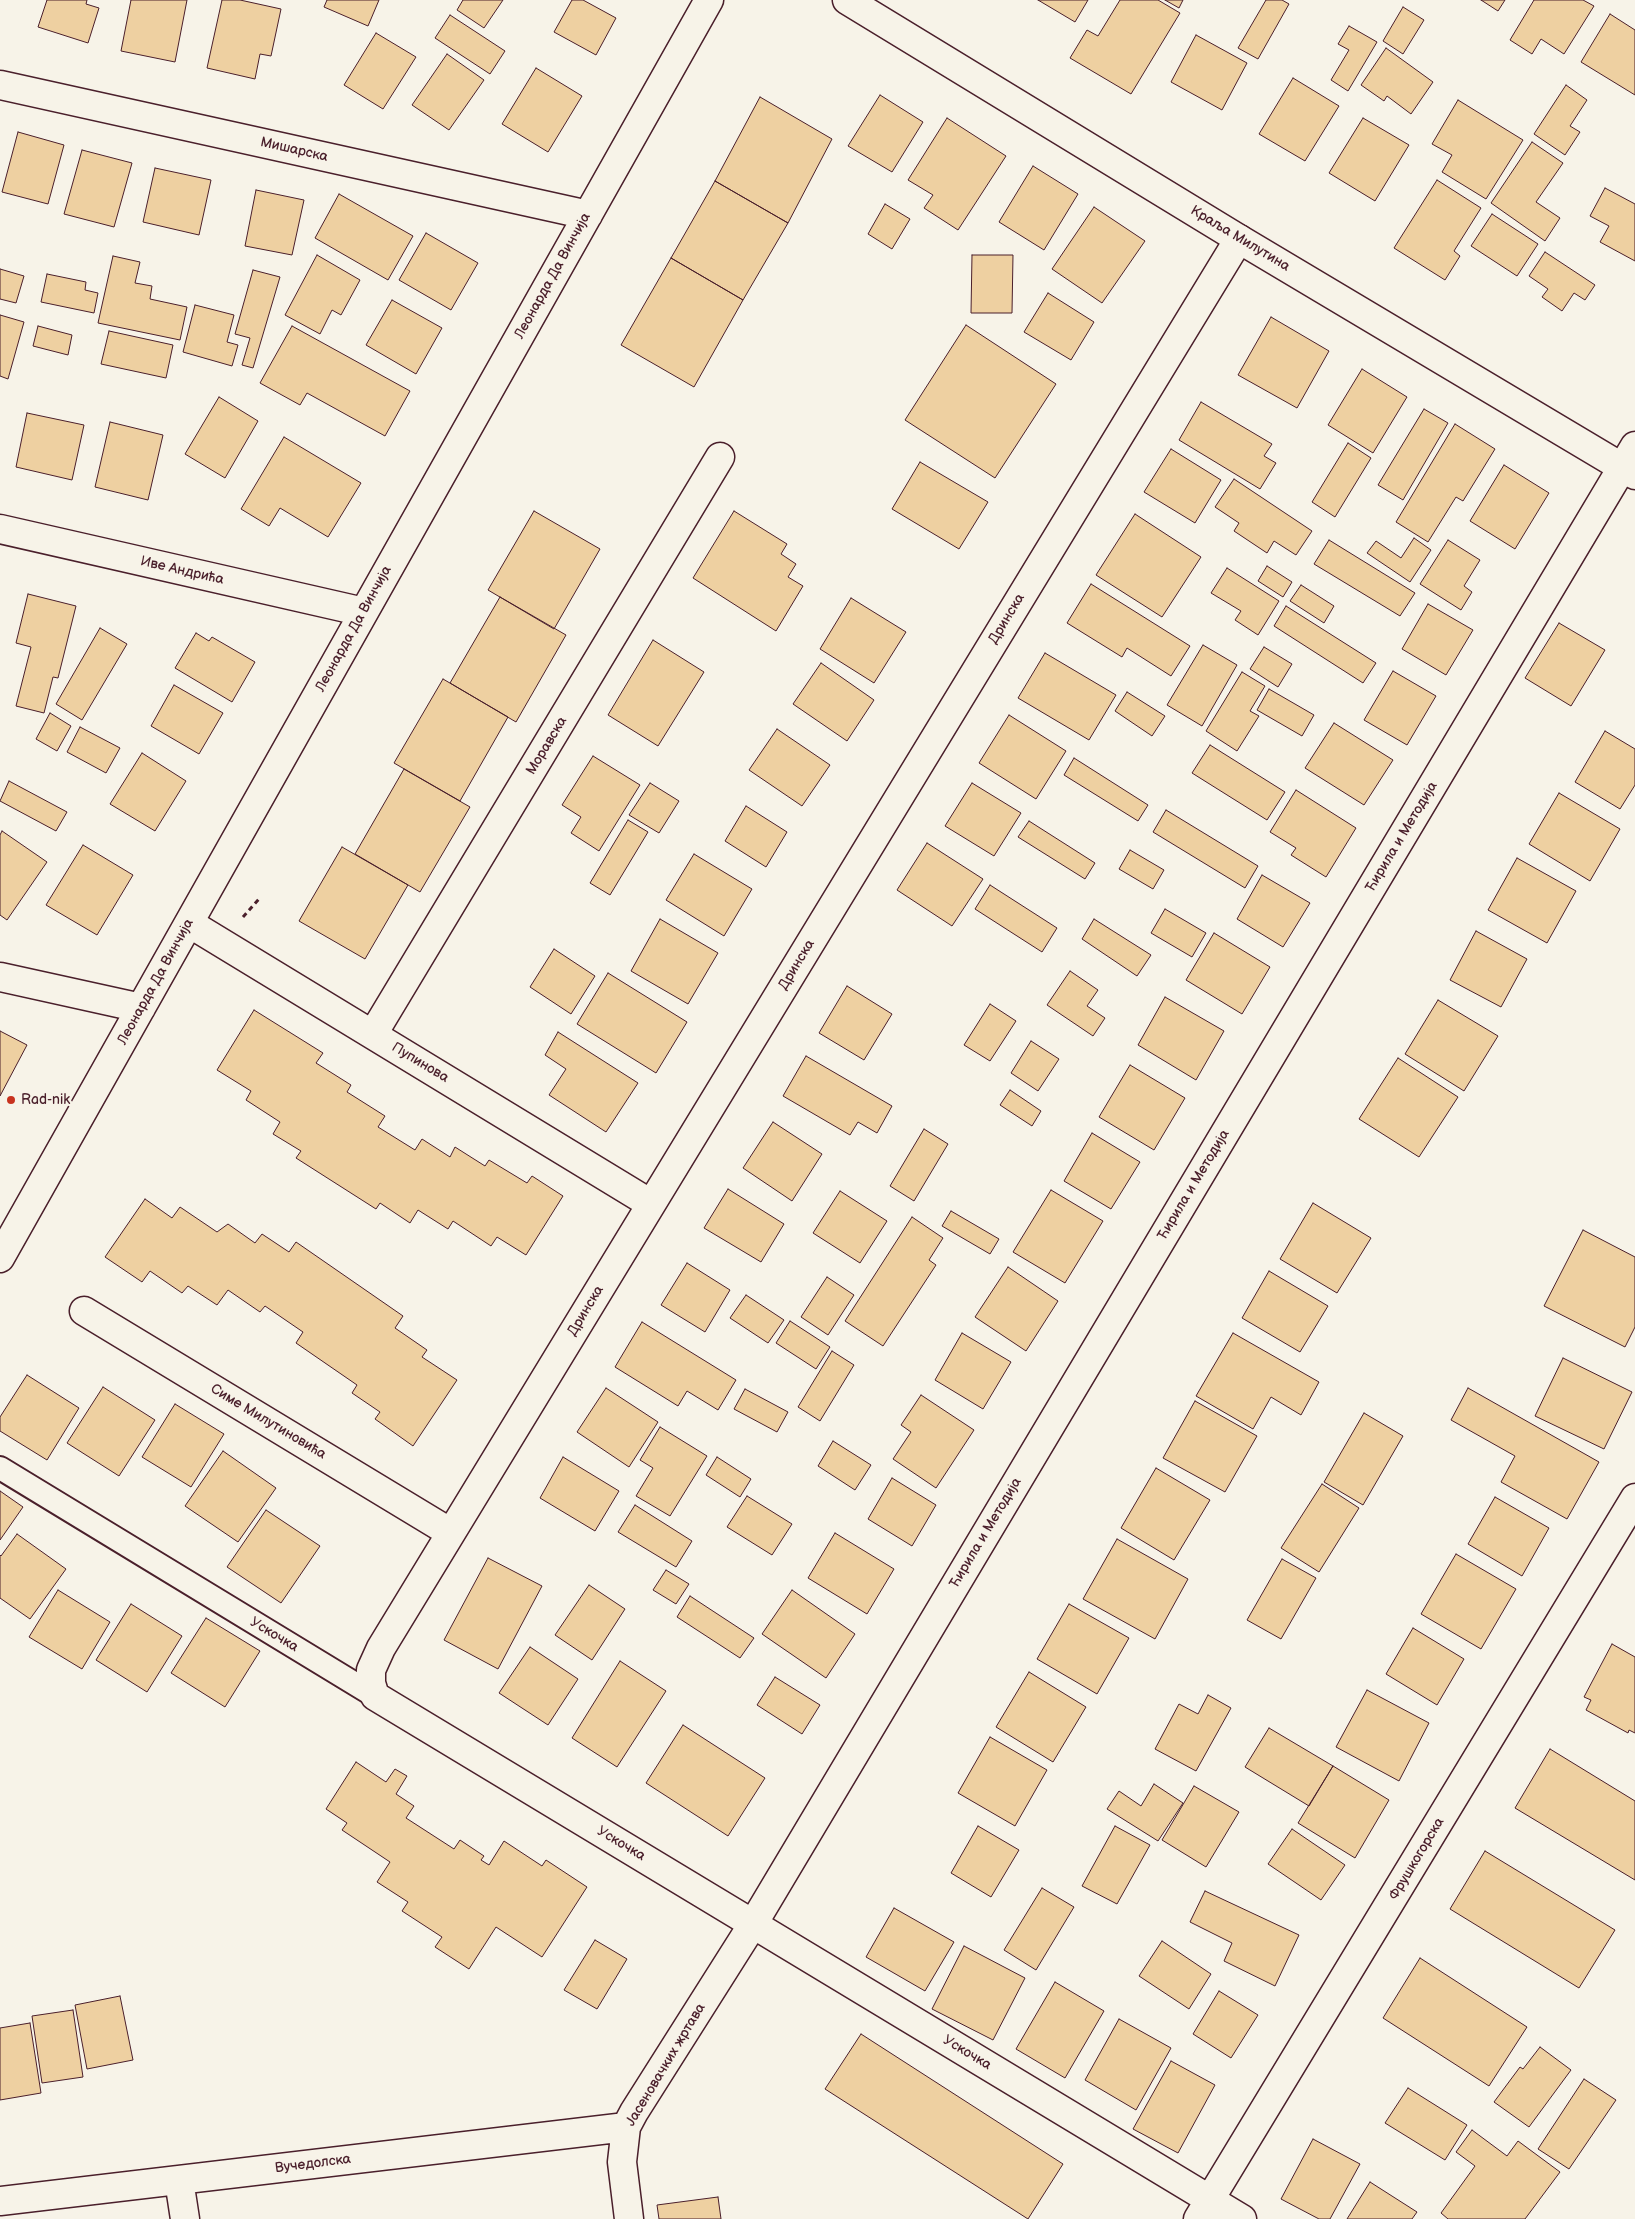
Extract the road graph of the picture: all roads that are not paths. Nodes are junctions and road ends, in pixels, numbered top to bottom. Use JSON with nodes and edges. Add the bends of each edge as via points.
{"nodes":[{"id":1,"x":709,"y":0,"type":"edge"},
{"id":2,"x":846,"y":0,"type":"edge"},
{"id":3,"x":0,"y":85,"type":"edge"},
{"id":4,"x":588,"y":216,"type":"junction"},
{"id":5,"x":1239,"y":239,"type":"junction"},
{"id":6,"x":720,"y":457,"type":"dead end"},
{"id":7,"x":1631,"y":463,"type":"edge"},
{"id":8,"x":0,"y":529,"type":"edge"},
{"id":9,"x":364,"y":612,"type":"junction"},
{"id":10,"x":189,"y":923,"type":"junction"},
{"id":11,"x":0,"y":976,"type":"edge"},
{"id":12,"x":141,"y":1008,"type":"junction"},
{"id":13,"x":373,"y":1034,"type":"junction"},
{"id":14,"x":651,"y":1204,"type":"junction"},
{"id":15,"x":0,"y":1258,"type":"edge"},
{"id":16,"x":84,"y":1311,"type":"dead end"},
{"id":17,"x":0,"y":1468,"type":"edge"},
{"id":18,"x":1635,"y":1498,"type":"edge"},
{"id":19,"x":451,"y":1533,"type":"junction"},
{"id":20,"x":375,"y":1696,"type":"junction"},
{"id":21,"x":753,"y":1924,"type":"junction"},
{"id":22,"x":626,"y":2127,"type":"junction"},
{"id":23,"x":179,"y":2180,"type":"junction"},
{"id":24,"x":0,"y":2201,"type":"edge"},
{"id":25,"x":1204,"y":2209,"type":"edge"},
{"id":26,"x":184,"y":2219,"type":"edge"},
{"id":27,"x":629,"y":2219,"type":"edge"},
{"id":28,"x":1242,"y":2219,"type":"edge"}],
"edges":[{"from":1,"to":4,"type":"street","name":"Леонарда Да Винчија"},
{"from":2,"to":5,"type":"street","name":"Краља Милутина"},
{"from":3,"to":4,"type":"street","name":"Мишарска"},
{"from":4,"to":9,"type":"street","name":"Леонарда Да Винчија"},
{"from":5,"to":7,"type":"street","name":"Краља Милутина"},
{"from":5,"to":14,"type":"street","name":"Дринска"},
{"from":6,"to":13,"type":"street","name":"Моравска"},
{"from":7,"to":21,"type":"street","name":"Ћирила и Методија"},
{"from":8,"to":9,"type":"street","name":"Иве Андрића"},
{"from":9,"to":10,"type":"street","name":"Леонарда Да Винчија"},
{"from":10,"to":12,"type":"street","name":"Леонарда Да Винчија"},
{"from":10,"to":13,"type":"street","name":"Пупинова"},
{"from":11,"to":12,"type":"street"},
{"from":12,"to":15,"type":"street","name":"Леонарда Да Винчија"},
{"from":13,"to":14,"type":"street","name":"Пупинова"},
{"from":14,"to":19,"type":"street","name":"Дринска"},
{"from":16,"to":19,"type":"street","name":"Симе Милутиновића"},
{"from":17,"to":20,"type":"street","name":"Ускочка"},
{"from":18,"to":25,"type":"street","name":"Фрушкогорска"},
{"from":19,"to":20,"type":"street","name":"Дринска","via":[[374,1658],[371,1677]]},
{"from":20,"to":21,"type":"street","name":"Ускочка"},
{"from":21,"to":22,"type":"street","name":"Јасеновачких жртава"},
{"from":21,"to":25,"type":"street","name":"Ускочка"},
{"from":22,"to":23,"type":"street","name":"Вучедолска"},
{"from":22,"to":27,"type":"street","name":"Јасеновачких жртава","via":[[622,2162]]},
{"from":23,"to":24,"type":"street","name":"Вучедолска"},
{"from":23,"to":26,"type":"street"},
{"from":25,"to":28,"type":"street","name":"Ускочка"}]}
